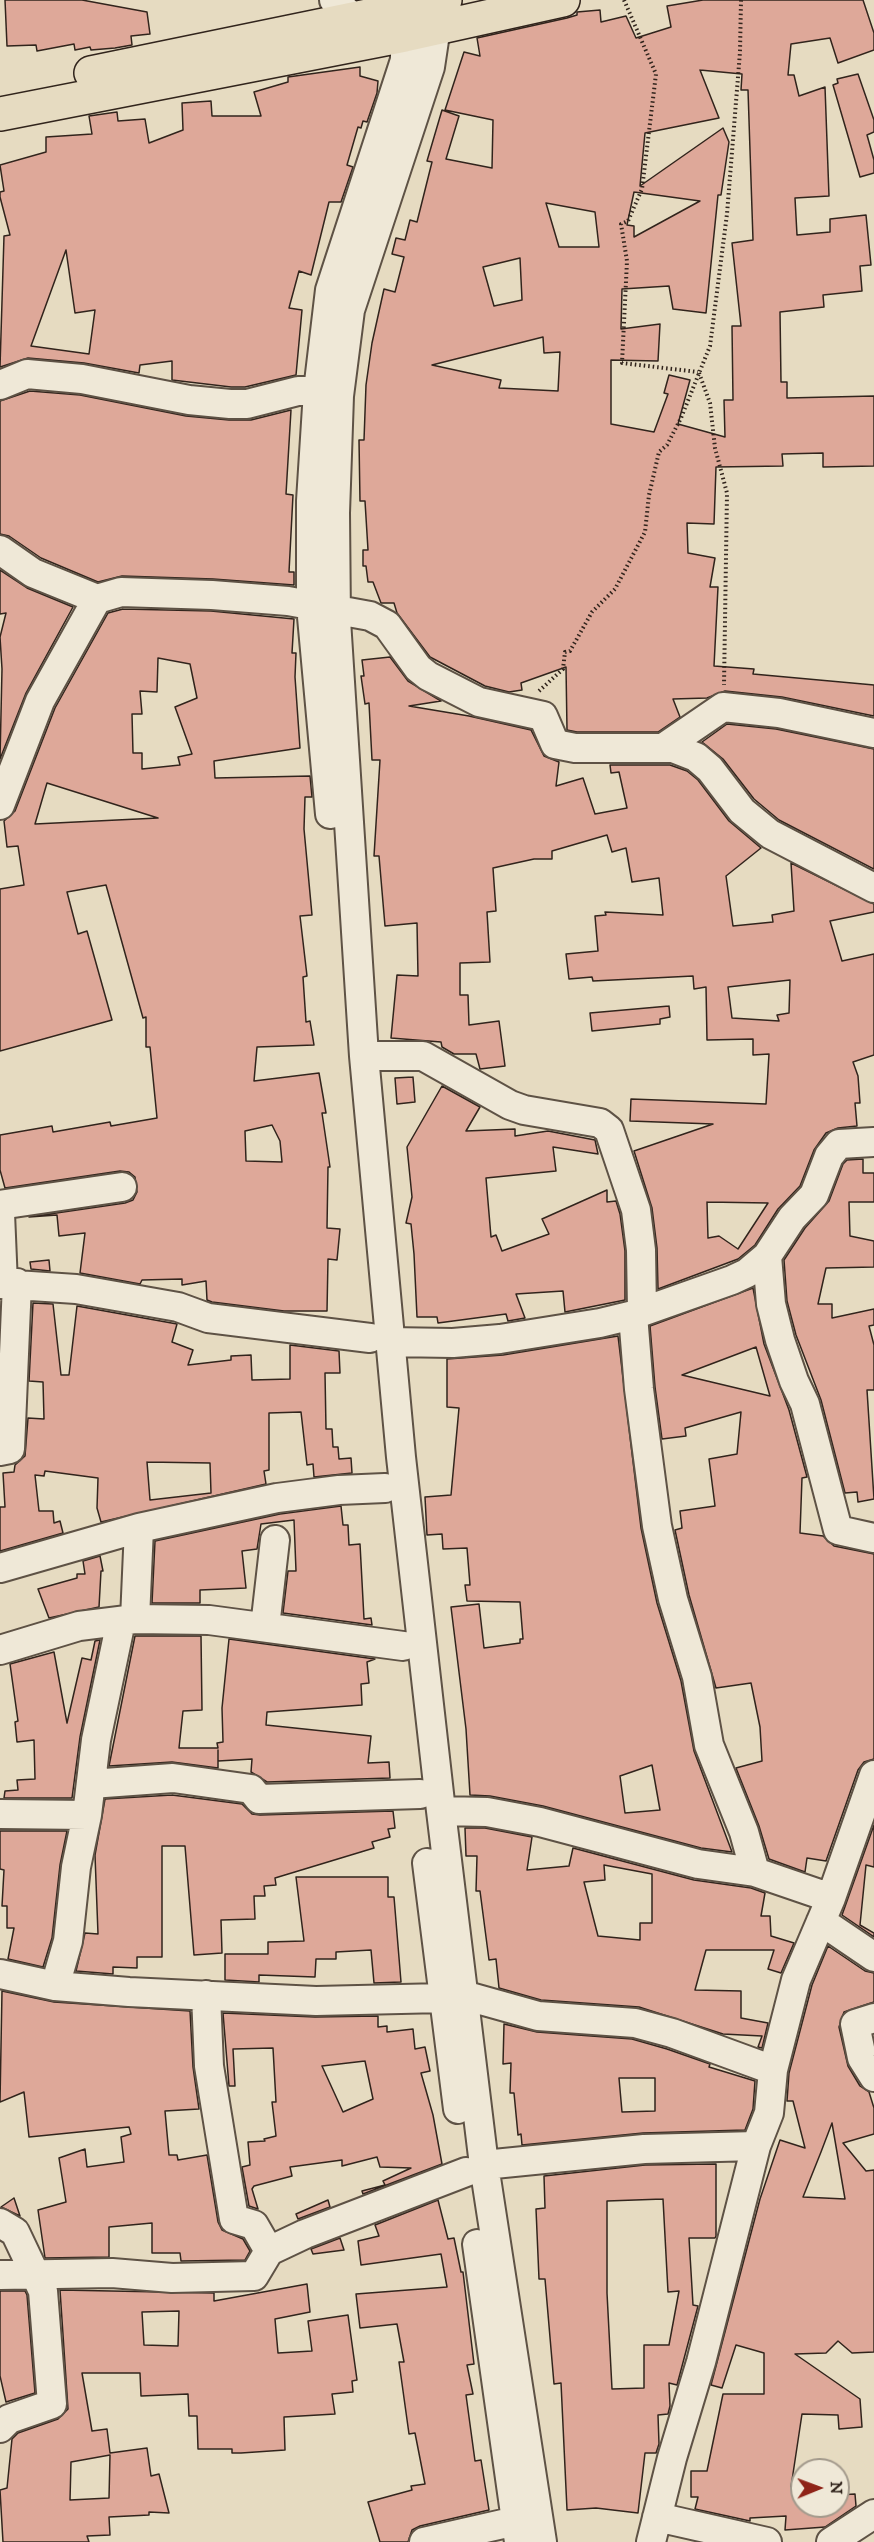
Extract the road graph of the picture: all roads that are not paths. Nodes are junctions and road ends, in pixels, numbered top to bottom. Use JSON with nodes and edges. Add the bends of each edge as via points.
{"nodes":[{"id":1,"x":563,"y":0,"type":"edge"},
{"id":2,"x":344,"y":9,"type":"edge"},
{"id":3,"x":438,"y":10,"type":"edge"},
{"id":4,"x":402,"y":22,"type":"junction"},
{"id":5,"x":0,"y":92,"type":"edge"},
{"id":6,"x":0,"y":114,"type":"edge"},
{"id":7,"x":0,"y":385,"type":"edge"},
{"id":8,"x":318,"y":391,"type":"junction"},
{"id":9,"x":0,"y":550,"type":"edge"},
{"id":10,"x":97,"y":598,"type":"junction"},
{"id":11,"x":324,"y":607,"type":"junction"},
{"id":12,"x":874,"y":733,"type":"edge"},
{"id":13,"x":663,"y":748,"type":"junction"},
{"id":14,"x":0,"y":805,"type":"edge"},
{"id":15,"x":874,"y":888,"type":"edge"},
{"id":16,"x":364,"y":1056,"type":"junction"},
{"id":17,"x":874,"y":1142,"type":"edge"},
{"id":18,"x":122,"y":1187,"type":"dead end"},
{"id":19,"x":0,"y":1205,"type":"edge"},
{"id":20,"x":0,"y":1214,"type":"edge"},
{"id":21,"x":767,"y":1256,"type":"junction"},
{"id":22,"x":7,"y":1284,"type":"edge"},
{"id":23,"x":637,"y":1312,"type":"junction"},
{"id":24,"x":380,"y":1340,"type":"junction"},
{"id":25,"x":0,"y":1451,"type":"edge"},
{"id":26,"x":385,"y":1488,"type":"junction"},
{"id":27,"x":139,"y":1528,"type":"junction"},
{"id":28,"x":874,"y":1538,"type":"edge"},
{"id":29,"x":275,"y":1540,"type":"dead end"},
{"id":30,"x":0,"y":1568,"type":"edge"},
{"id":31,"x":128,"y":1619,"type":"junction"},
{"id":32,"x":266,"y":1627,"type":"junction"},
{"id":33,"x":403,"y":1646,"type":"junction"},
{"id":34,"x":0,"y":1650,"type":"edge"},
{"id":35,"x":874,"y":1775,"type":"edge"},
{"id":36,"x":91,"y":1784,"type":"junction"},
{"id":37,"x":430,"y":1803,"type":"junction"},
{"id":38,"x":0,"y":1814,"type":"edge"},
{"id":39,"x":87,"y":1815,"type":"junction"},
{"id":40,"x":755,"y":1872,"type":"junction"},
{"id":41,"x":826,"y":1910,"type":"junction"},
{"id":42,"x":874,"y":1957,"type":"edge"},
{"id":43,"x":0,"y":1974,"type":"edge"},
{"id":44,"x":55,"y":1986,"type":"junction"},
{"id":45,"x":206,"y":1995,"type":"junction"},
{"id":46,"x":453,"y":1996,"type":"junction"},
{"id":47,"x":874,"y":2018,"type":"edge"},
{"id":48,"x":773,"y":2070,"type":"junction"},
{"id":49,"x":874,"y":2077,"type":"edge"},
{"id":50,"x":756,"y":2146,"type":"junction"},
{"id":51,"x":475,"y":2168,"type":"junction"},
{"id":52,"x":0,"y":2223,"type":"edge"},
{"id":53,"x":269,"y":2251,"type":"junction"},
{"id":54,"x":0,"y":2275,"type":"edge"},
{"id":55,"x":36,"y":2276,"type":"junction"},
{"id":56,"x":0,"y":2428,"type":"edge"},
{"id":57,"x":874,"y":2514,"type":"edge"},
{"id":58,"x":654,"y":2530,"type":"edge"},
{"id":59,"x":517,"y":2531,"type":"edge"},
{"id":60,"x":424,"y":2542,"type":"edge"},
{"id":61,"x":542,"y":2542,"type":"edge"},
{"id":62,"x":767,"y":2542,"type":"edge"},
{"id":63,"x":831,"y":2542,"type":"edge"}],
"edges":[{"from":1,"to":3,"type":"main road"},
{"from":2,"to":4,"type":"main road"},
{"from":2,"to":5,"type":"main road"},
{"from":3,"to":4,"type":"main road"},
{"from":3,"to":11,"type":"street","via":[[430,67],[350,310],[339,396],[335,513]]},
{"from":4,"to":6,"type":"main road"},
{"from":4,"to":8,"type":"street","via":[[405,60],[330,290]]},
{"from":7,"to":8,"type":"street","via":[[27,374],[82,379],[230,404]]},
{"from":8,"to":11,"type":"street","via":[[311,501]]},
{"from":9,"to":10,"type":"street","via":[[33,573]]},
{"from":10,"to":11,"type":"street","via":[[121,592],[148,592]]},
{"from":10,"to":14,"type":"street","via":[[40,702]]},
{"from":11,"to":13,"type":"street","via":[[380,620],[418,668],[479,702],[543,716],[555,744],[574,748]]},
{"from":11,"to":16,"type":"street"},
{"from":11,"to":24,"type":"street","via":[[328,784]]},
{"from":12,"to":13,"type":"street","via":[[779,713],[723,707]]},
{"from":13,"to":15,"type":"street","via":[[696,757],[742,811],[770,834]]},
{"from":16,"to":23,"type":"street","via":[[423,1056],[510,1105],[600,1123],[609,1130],[636,1210],[641,1250]]},
{"from":16,"to":24,"type":"street"},
{"from":17,"to":21,"type":"street","via":[[840,1144],[829,1156],[814,1195],[792,1218]]},
{"from":18,"to":19,"type":"street"},
{"from":20,"to":22,"type":"street"},
{"from":21,"to":23,"type":"street","via":[[732,1280]]},
{"from":21,"to":28,"type":"street","via":[[771,1304],[780,1340],[805,1404],[838,1530]]},
{"from":22,"to":24,"type":"street","via":[[76,1290],[178,1307],[208,1318]]},
{"from":22,"to":25,"type":"street","via":[[10,1449]]},
{"from":23,"to":24,"type":"street","via":[[500,1340]]},
{"from":23,"to":40,"type":"street","via":[[639,1389],[657,1526],[673,1599],[697,1677],[709,1745],[744,1832]]},
{"from":24,"to":26,"type":"street"},
{"from":24,"to":37,"type":"street"},
{"from":26,"to":27,"type":"street","via":[[277,1498]]},
{"from":26,"to":33,"type":"street"},
{"from":27,"to":30,"type":"street"},
{"from":27,"to":31,"type":"street"},
{"from":29,"to":32,"type":"street"},
{"from":31,"to":32,"type":"street","via":[[209,1620]]},
{"from":31,"to":34,"type":"street","via":[[79,1626]]},
{"from":31,"to":36,"type":"street","via":[[96,1740]]},
{"from":32,"to":33,"type":"street"},
{"from":33,"to":37,"type":"street"},
{"from":35,"to":41,"type":"street"},
{"from":36,"to":37,"type":"street","via":[[173,1778],[251,1789],[259,1799]]},
{"from":36,"to":39,"type":"street"},
{"from":37,"to":40,"type":"street","via":[[540,1822],[698,1864]]},
{"from":37,"to":46,"type":"street"},
{"from":38,"to":39,"type":"street"},
{"from":39,"to":44,"type":"street","via":[[76,1867],[68,1941]]},
{"from":40,"to":41,"type":"street"},
{"from":41,"to":42,"type":"street"},
{"from":41,"to":48,"type":"street","via":[[796,1980]]},
{"from":43,"to":44,"type":"street"},
{"from":44,"to":45,"type":"street"},
{"from":45,"to":46,"type":"street","via":[[316,2001]]},
{"from":45,"to":53,"type":"street","via":[[209,2066],[234,2218],[254,2225]]},
{"from":46,"to":48,"type":"street","via":[[538,2016],[635,2023]]},
{"from":46,"to":51,"type":"street"},
{"from":47,"to":49,"type":"street","via":[[855,2024],[862,2058]]},
{"from":48,"to":50,"type":"street","via":[[769,2113]]},
{"from":50,"to":51,"type":"street","via":[[644,2149]]},
{"from":50,"to":58,"type":"street"},
{"from":51,"to":53,"type":"street"},
{"from":51,"to":59,"type":"street"},
{"from":51,"to":61,"type":"street"},
{"from":52,"to":55,"type":"street","via":[[15,2232]]},
{"from":53,"to":55,"type":"street","via":[[254,2276]]},
{"from":54,"to":55,"type":"street"},
{"from":55,"to":56,"type":"street","via":[[43,2291],[52,2404],[9,2419]]},
{"from":57,"to":63,"type":"street"},
{"from":58,"to":62,"type":"street"},
{"from":59,"to":60,"type":"street"}]}
